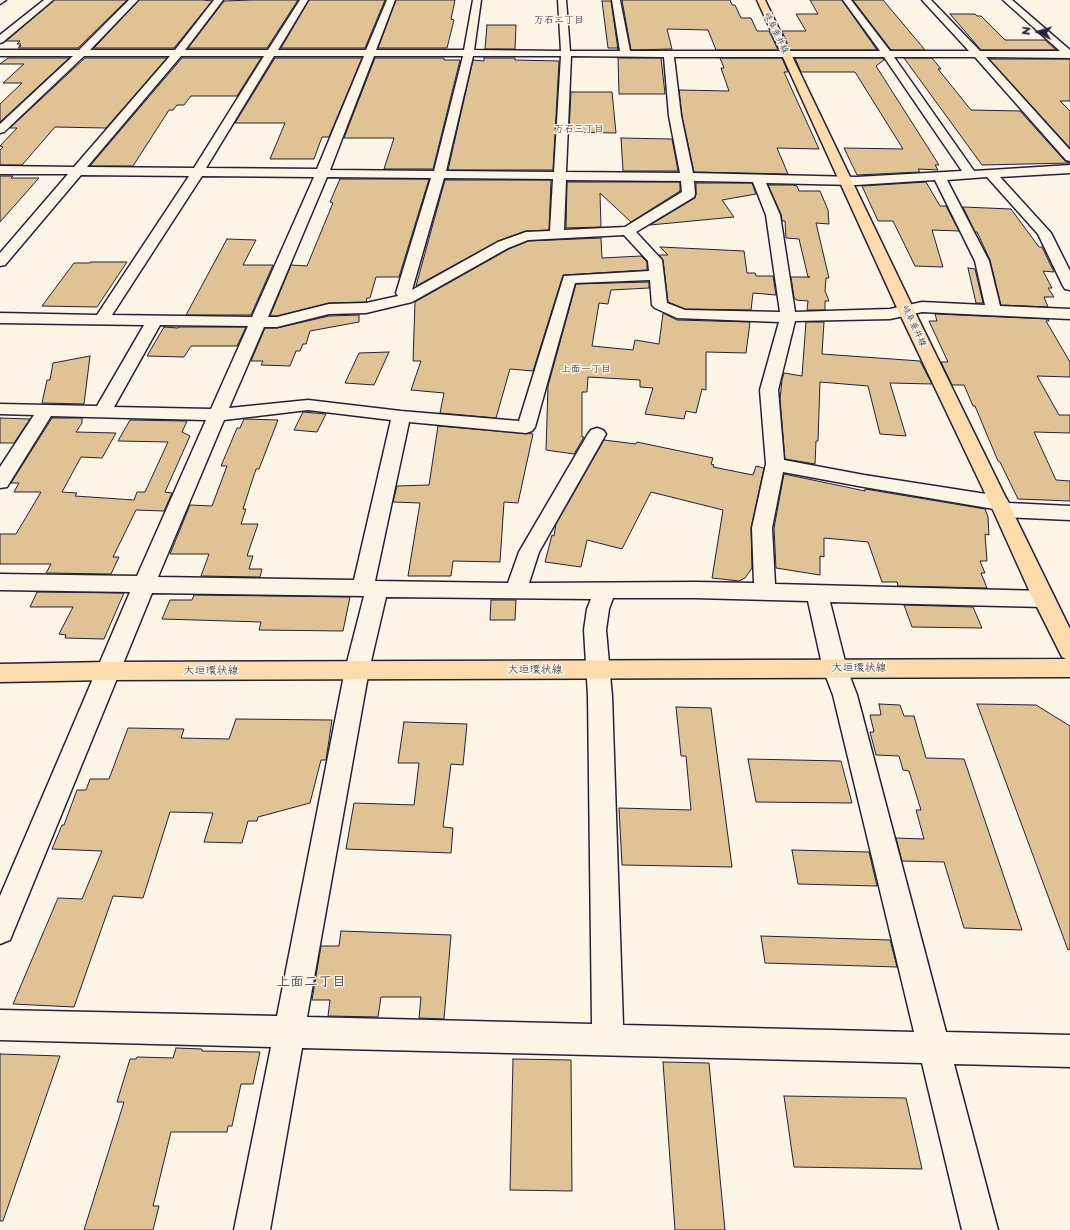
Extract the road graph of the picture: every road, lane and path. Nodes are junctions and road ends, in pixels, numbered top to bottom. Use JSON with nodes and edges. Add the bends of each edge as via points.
{"nodes":[{"id":1,"x":49,"y":0,"type":"edge"},
{"id":2,"x":134,"y":0,"type":"edge"},
{"id":3,"x":219,"y":0,"type":"edge"},
{"id":4,"x":304,"y":0,"type":"edge"},
{"id":5,"x":391,"y":0,"type":"edge"},
{"id":6,"x":477,"y":0,"type":"edge"},
{"id":7,"x":562,"y":0,"type":"edge"},
{"id":8,"x":616,"y":0,"type":"edge"},
{"id":9,"x":761,"y":0,"type":"edge"},
{"id":10,"x":847,"y":0,"type":"edge"},
{"id":11,"x":926,"y":0,"type":"edge"},
{"id":12,"x":1007,"y":0,"type":"edge"},
{"id":13,"x":0,"y":40,"type":"edge"},
{"id":14,"x":0,"y":53,"type":"edge"},
{"id":15,"x":82,"y":53,"type":"junction"},
{"id":16,"x":178,"y":53,"type":"junction"},
{"id":17,"x":272,"y":53,"type":"junction"},
{"id":18,"x":371,"y":53,"type":"junction"},
{"id":19,"x":469,"y":53,"type":"junction"},
{"id":20,"x":786,"y":53,"type":"junction"},
{"id":21,"x":566,"y":54,"type":"junction"},
{"id":22,"x":626,"y":54,"type":"junction"},
{"id":23,"x":669,"y":54,"type":"junction"},
{"id":24,"x":887,"y":54,"type":"junction"},
{"id":25,"x":978,"y":54,"type":"junction"},
{"id":26,"x":1070,"y":55,"type":"edge"},
{"id":27,"x":0,"y":130,"type":"edge"},
{"id":28,"x":1070,"y":157,"type":"edge"},
{"id":29,"x":1070,"y":169,"type":"edge"},
{"id":30,"x":0,"y":170,"type":"edge"},
{"id":31,"x":78,"y":171,"type":"junction"},
{"id":32,"x":198,"y":172,"type":"junction"},
{"id":33,"x":322,"y":173,"type":"junction"},
{"id":34,"x":439,"y":174,"type":"junction"},
{"id":35,"x":991,"y":174,"type":"junction"},
{"id":36,"x":971,"y":175,"type":"junction"},
{"id":37,"x":559,"y":176,"type":"junction"},
{"id":38,"x":939,"y":176,"type":"junction"},
{"id":39,"x":687,"y":177,"type":"junction"},
{"id":40,"x":758,"y":179,"type":"junction"},
{"id":41,"x":846,"y":181,"type":"junction"},
{"id":42,"x":628,"y":231,"type":"junction"},
{"id":43,"x":557,"y":234,"type":"junction"},
{"id":44,"x":0,"y":262,"type":"edge"},
{"id":45,"x":656,"y":275,"type":"junction"},
{"id":46,"x":1070,"y":286,"type":"edge"},
{"id":47,"x":407,"y":299,"type":"junction"},
{"id":48,"x":906,"y":310,"type":"junction"},
{"id":49,"x":994,"y":311,"type":"junction"},
{"id":50,"x":1070,"y":314,"type":"edge"},
{"id":51,"x":788,"y":317,"type":"junction"},
{"id":52,"x":0,"y":318,"type":"edge"},
{"id":53,"x":102,"y":319,"type":"junction"},
{"id":54,"x":154,"y":321,"type":"junction"},
{"id":55,"x":257,"y":323,"type":"junction"},
{"id":56,"x":0,"y":409,"type":"edge"},
{"id":57,"x":46,"y":410,"type":"junction"},
{"id":58,"x":102,"y":412,"type":"junction"},
{"id":59,"x":218,"y":415,"type":"junction"},
{"id":60,"x":401,"y":416,"type":"junction"},
{"id":61,"x":597,"y":434,"type":"dead end"},
{"id":62,"x":775,"y":464,"type":"junction"},
{"id":63,"x":0,"y":482,"type":"edge"},
{"id":64,"x":1001,"y":507,"type":"junction"},
{"id":65,"x":1070,"y":513,"type":"edge"},
{"id":66,"x":0,"y":582,"type":"edge"},
{"id":67,"x":144,"y":585,"type":"junction"},
{"id":68,"x":370,"y":589,"type":"junction"},
{"id":69,"x":516,"y":591,"type":"junction"},
{"id":70,"x":605,"y":591,"type":"junction"},
{"id":71,"x":765,"y":592,"type":"junction"},
{"id":72,"x":817,"y":593,"type":"junction"},
{"id":73,"x":1044,"y":599,"type":"junction"},
{"id":74,"x":1070,"y":651,"type":"edge"},
{"id":75,"x":1070,"y":668,"type":"edge"},
{"id":76,"x":599,"y":669,"type":"junction"},
{"id":77,"x":835,"y":669,"type":"junction"},
{"id":78,"x":357,"y":670,"type":"junction"},
{"id":79,"x":108,"y":671,"type":"junction"},
{"id":80,"x":0,"y":673,"type":"edge"},
{"id":81,"x":0,"y":930,"type":"edge"},
{"id":82,"x":0,"y":1025,"type":"edge"},
{"id":83,"x":290,"y":1032,"type":"junction"},
{"id":84,"x":608,"y":1040,"type":"junction"},
{"id":85,"x":933,"y":1048,"type":"junction"},
{"id":86,"x":1070,"y":1051,"type":"edge"},
{"id":87,"x":252,"y":1230,"type":"edge"},
{"id":88,"x":980,"y":1230,"type":"edge"}],
"edges":[{"from":1,"to":13,"type":"street"},
{"from":2,"to":15,"type":"street"},
{"from":3,"to":16,"type":"street"},
{"from":4,"to":17,"type":"street"},
{"from":5,"to":18,"type":"street"},
{"from":6,"to":19,"type":"street"},
{"from":7,"to":21,"type":"street"},
{"from":8,"to":22,"type":"street"},
{"from":9,"to":20,"type":"main road","name":"岐阜垂井線"},
{"from":10,"to":24,"type":"street"},
{"from":11,"to":25,"type":"street"},
{"from":12,"to":26,"type":"street"},
{"from":14,"to":15,"type":"street"},
{"from":15,"to":16,"type":"street"},
{"from":15,"to":27,"type":"street"},
{"from":16,"to":17,"type":"street"},
{"from":16,"to":31,"type":"street"},
{"from":17,"to":18,"type":"street"},
{"from":17,"to":32,"type":"street"},
{"from":18,"to":19,"type":"street"},
{"from":18,"to":33,"type":"street"},
{"from":19,"to":21,"type":"street"},
{"from":19,"to":34,"type":"street"},
{"from":20,"to":23,"type":"street"},
{"from":20,"to":24,"type":"street"},
{"from":20,"to":41,"type":"main road","name":"岐阜垂井線"},
{"from":21,"to":22,"type":"street"},
{"from":21,"to":37,"type":"street"},
{"from":22,"to":23,"type":"street"},
{"from":23,"to":39,"type":"street","via":[[675,116]]},
{"from":24,"to":25,"type":"street"},
{"from":24,"to":36,"type":"street"},
{"from":25,"to":26,"type":"street"},
{"from":25,"to":28,"type":"street"},
{"from":29,"to":35,"type":"street"},
{"from":30,"to":31,"type":"street"},
{"from":31,"to":32,"type":"street"},
{"from":31,"to":44,"type":"street"},
{"from":32,"to":33,"type":"street"},
{"from":32,"to":53,"type":"street"},
{"from":33,"to":34,"type":"street"},
{"from":33,"to":55,"type":"street"},
{"from":34,"to":37,"type":"street"},
{"from":34,"to":47,"type":"street","via":[[404,293]]},
{"from":35,"to":36,"type":"street"},
{"from":35,"to":46,"type":"street","via":[[1044,233]]},
{"from":36,"to":38,"type":"street"},
{"from":37,"to":39,"type":"street"},
{"from":37,"to":43,"type":"street"},
{"from":38,"to":41,"type":"street"},
{"from":38,"to":49,"type":"street","via":[[982,261]]},
{"from":39,"to":40,"type":"street"},
{"from":39,"to":42,"type":"street","via":[[689,194]]},
{"from":40,"to":41,"type":"street"},
{"from":40,"to":51,"type":"street","via":[[773,215]]},
{"from":41,"to":48,"type":"main road","name":"岐阜垂井線"},
{"from":42,"to":43,"type":"street"},
{"from":42,"to":45,"type":"street","via":[[655,260]]},
{"from":43,"to":47,"type":"street","via":[[526,236],[503,245]]},
{"from":45,"to":51,"type":"street","via":[[660,305],[682,316]]},
{"from":45,"to":60,"type":"street","via":[[569,279],[526,427]]},
{"from":47,"to":55,"type":"street","via":[[366,308],[329,310],[277,322]]},
{"from":48,"to":49,"type":"street","via":[[922,307]]},
{"from":48,"to":51,"type":"street","via":[[890,314]]},
{"from":48,"to":64,"type":"main road","name":"岐阜垂井線"},
{"from":49,"to":50,"type":"street"},
{"from":51,"to":62,"type":"street","via":[[769,390]]},
{"from":52,"to":53,"type":"street"},
{"from":53,"to":54,"type":"street"},
{"from":54,"to":55,"type":"street"},
{"from":54,"to":58,"type":"street"},
{"from":55,"to":59,"type":"street"},
{"from":56,"to":57,"type":"street"},
{"from":57,"to":58,"type":"street"},
{"from":57,"to":63,"type":"street"},
{"from":58,"to":59,"type":"street"},
{"from":59,"to":60,"type":"street","via":[[308,405]]},
{"from":59,"to":67,"type":"street"},
{"from":60,"to":68,"type":"street"},
{"from":61,"to":69,"type":"street","via":[[528,552]]},
{"from":62,"to":64,"type":"street"},
{"from":62,"to":71,"type":"street","via":[[762,528]]},
{"from":64,"to":65,"type":"street"},
{"from":64,"to":73,"type":"main road","name":"岐阜垂井線"},
{"from":66,"to":67,"type":"street"},
{"from":67,"to":68,"type":"street"},
{"from":67,"to":79,"type":"street"},
{"from":68,"to":69,"type":"street"},
{"from":68,"to":78,"type":"street"},
{"from":69,"to":70,"type":"street"},
{"from":70,"to":71,"type":"street"},
{"from":70,"to":76,"type":"street","via":[[598,609],[595,630]]},
{"from":71,"to":72,"type":"street"},
{"from":72,"to":73,"type":"street"},
{"from":72,"to":77,"type":"street"},
{"from":73,"to":74,"type":"main road","name":"岐阜垂井線"},
{"from":75,"to":77,"type":"main road","name":"大垣環状線"},
{"from":76,"to":77,"type":"main road","name":"大垣環状線"},
{"from":76,"to":78,"type":"main road","name":"大垣環状線"},
{"from":76,"to":84,"type":"street"},
{"from":77,"to":85,"type":"street","via":[[847,702]]},
{"from":78,"to":79,"type":"main road","name":"大垣環状線"},
{"from":78,"to":83,"type":"street"},
{"from":79,"to":80,"type":"main road","name":"大垣環状線"},
{"from":79,"to":81,"type":"street"},
{"from":82,"to":83,"type":"street"},
{"from":83,"to":84,"type":"street"},
{"from":83,"to":87,"type":"street"},
{"from":84,"to":85,"type":"street"},
{"from":85,"to":86,"type":"street"},
{"from":85,"to":88,"type":"street"}]}
